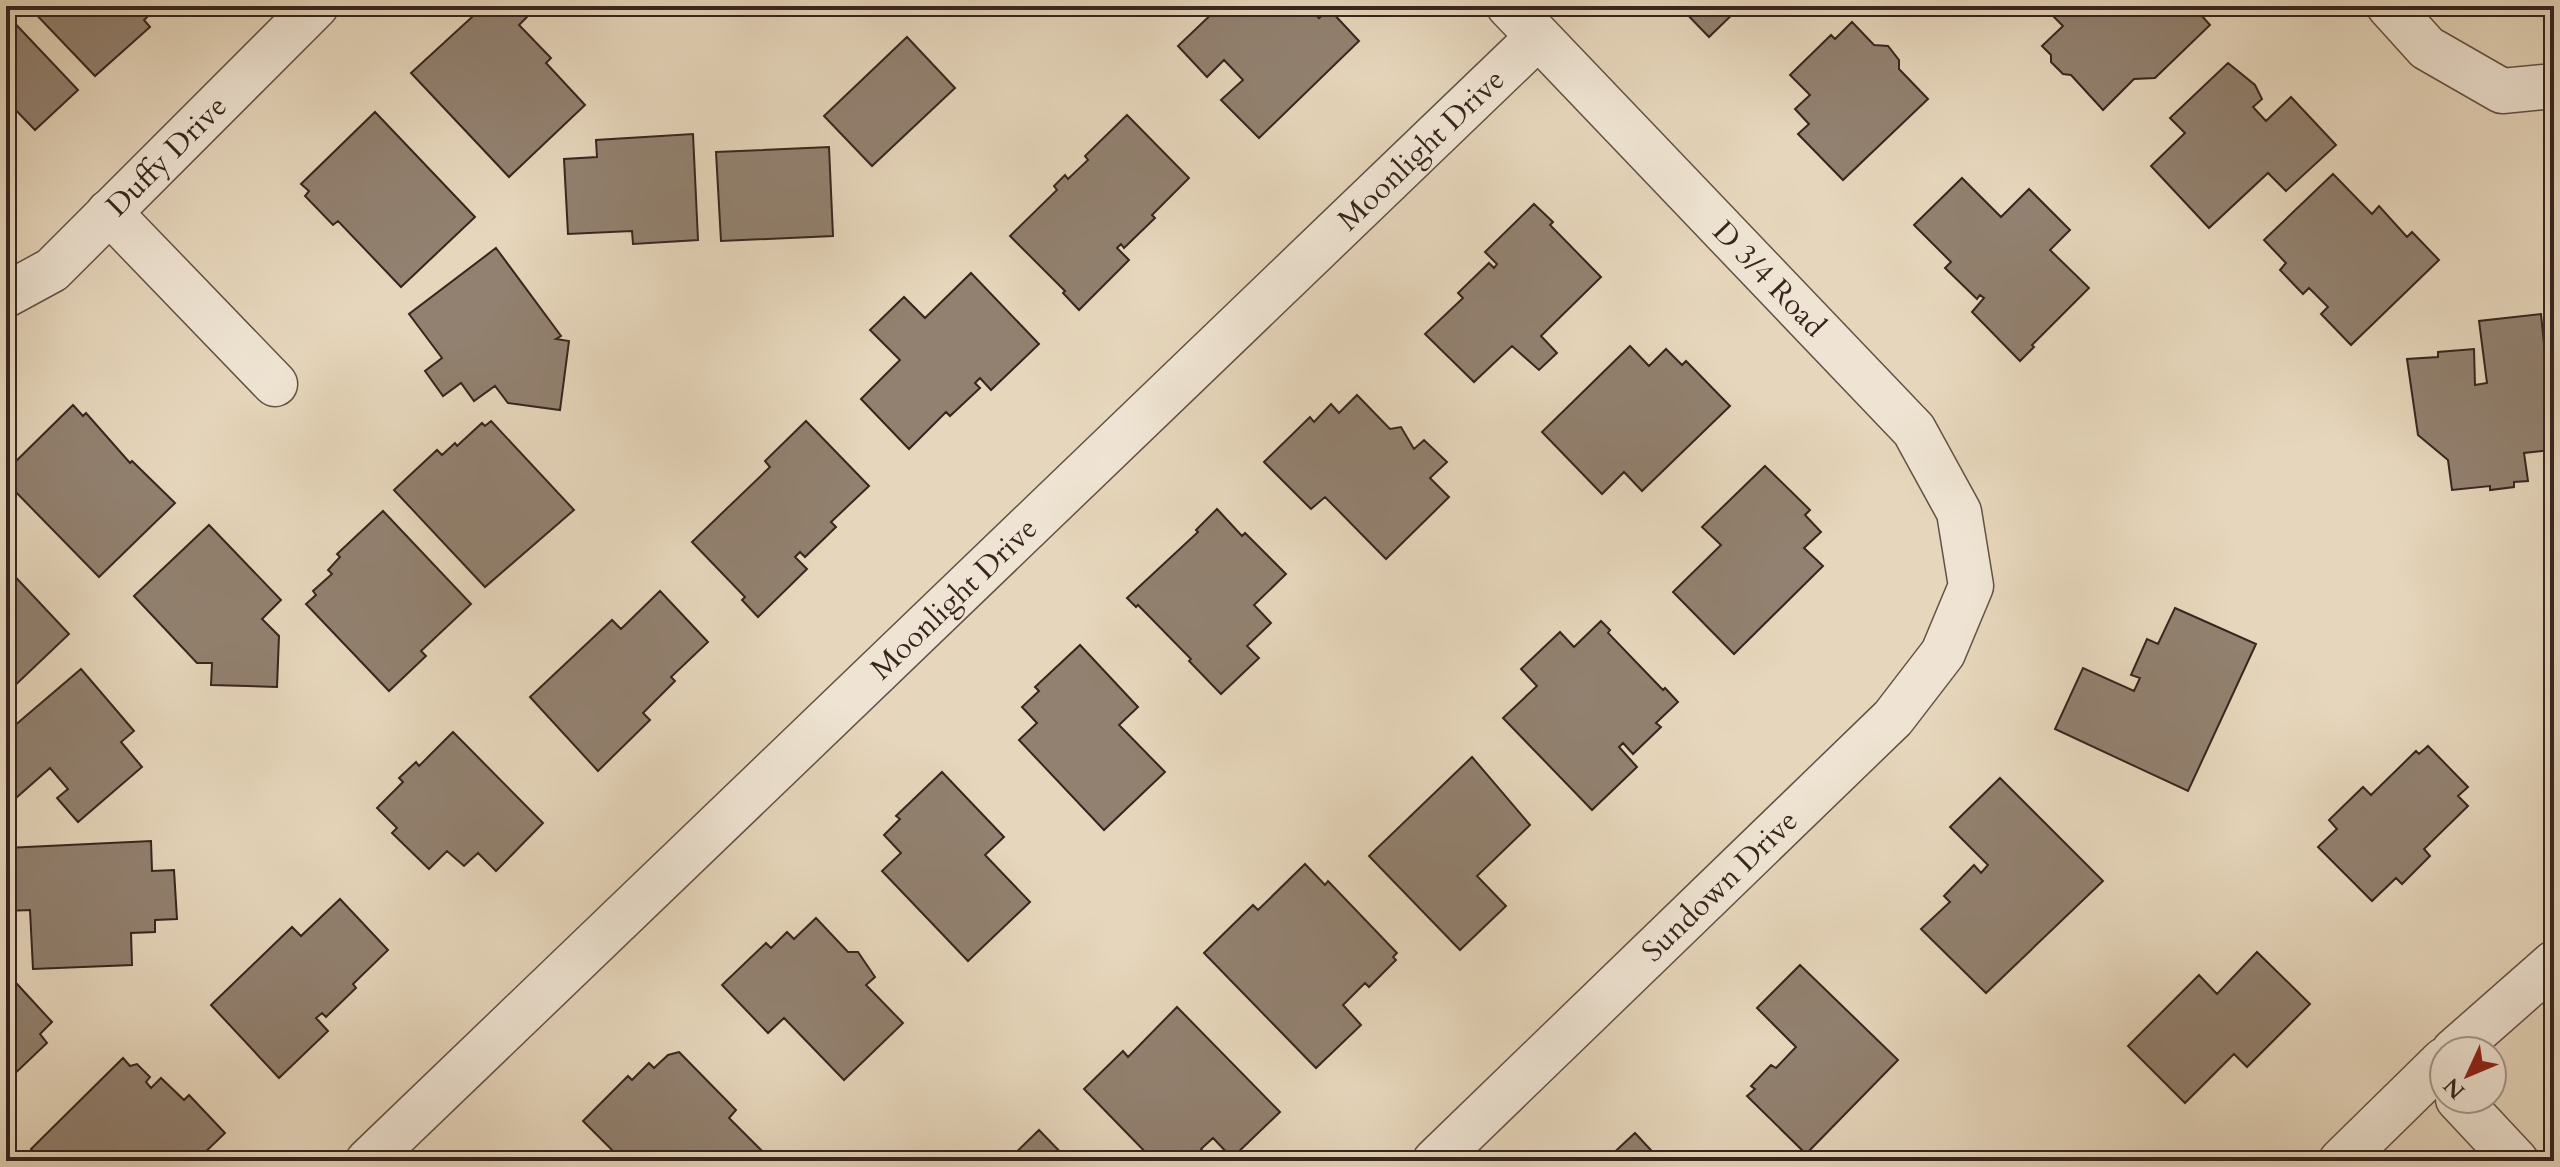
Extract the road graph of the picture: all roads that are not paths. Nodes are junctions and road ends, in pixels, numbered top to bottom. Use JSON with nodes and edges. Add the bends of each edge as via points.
{"nodes":[{"id":1,"x":316,"y":6,"type":"edge"},
{"id":2,"x":2389,"y":6,"type":"edge"},
{"id":3,"x":1523,"y":21,"type":"edge"},
{"id":4,"x":2554,"y":86,"type":"edge"},
{"id":5,"x":109,"y":212,"type":"junction"},
{"id":6,"x":6,"y":295,"type":"edge"},
{"id":7,"x":275,"y":384,"type":"dead end"},
{"id":8,"x":1971,"y":586,"type":"joint"},
{"id":9,"x":2554,"y":963,"type":"edge"},
{"id":10,"x":2483,"y":1035,"type":"edge"},
{"id":11,"x":2428,"y":1088,"type":"edge"},
{"id":12,"x":2479,"y":1115,"type":"edge"},
{"id":13,"x":368,"y":1161,"type":"edge"},
{"id":14,"x":1435,"y":1161,"type":"edge"},
{"id":15,"x":2341,"y":1161,"type":"edge"},
{"id":16,"x":2516,"y":1161,"type":"edge"}],
"edges":[{"from":1,"to":5,"type":"street","name":"Duffy Drive"},
{"from":2,"to":4,"type":"street","via":[[2427,48],[2502,91]]},
{"from":3,"to":8,"type":"street","name":"D 3/4 Road","via":[[1914,430],[1959,512]]},
{"from":3,"to":13,"type":"street","name":"Moonlight Drive"},
{"from":5,"to":6,"type":"street","name":"Duffy Drive","via":[[52,270]]},
{"from":5,"to":7,"type":"street"},
{"from":8,"to":14,"type":"street","name":"Sundown Drive","via":[[1943,653],[1893,718]]},
{"from":9,"to":10,"type":"street"},
{"from":11,"to":15,"type":"street"},
{"from":12,"to":16,"type":"street"}]}
